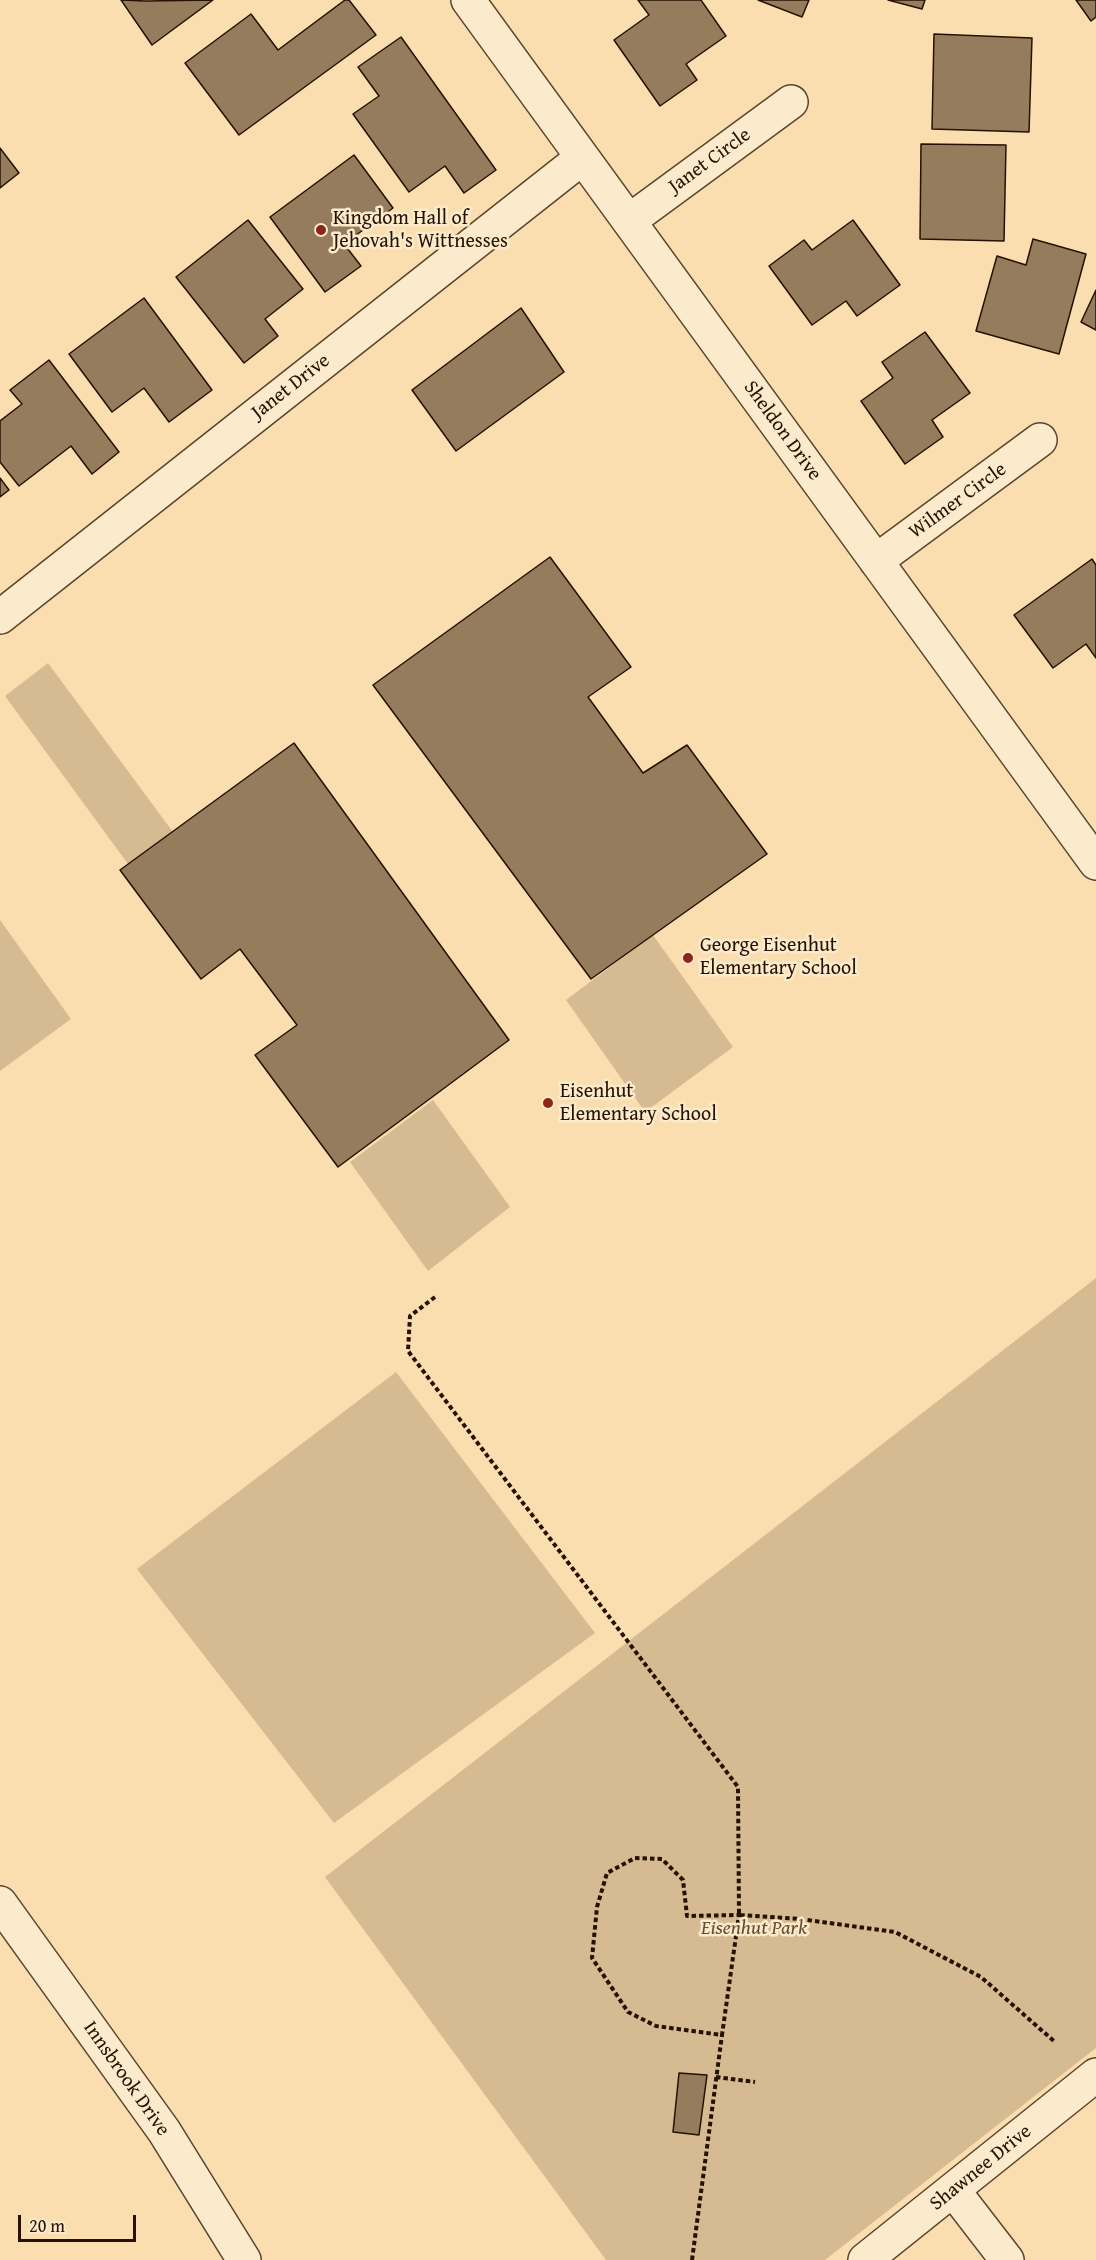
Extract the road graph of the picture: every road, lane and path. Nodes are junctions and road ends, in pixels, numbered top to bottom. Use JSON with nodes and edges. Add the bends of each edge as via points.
{"nodes":[{"id":1,"x":468,"y":0,"type":"edge"},
{"id":2,"x":791,"y":102,"type":"dead end"},
{"id":3,"x":582,"y":158,"type":"junction"},
{"id":4,"x":629,"y":221,"type":"junction"},
{"id":5,"x":1040,"y":440,"type":"dead end"},
{"id":6,"x":876,"y":561,"type":"junction"},
{"id":7,"x":0,"y":617,"type":"edge"},
{"id":8,"x":1096,"y":863,"type":"edge"},
{"id":9,"x":435,"y":1297,"type":"dead end"},
{"id":10,"x":0,"y":1904,"type":"edge"},
{"id":11,"x":739,"y":1915,"type":"junction"},
{"id":12,"x":722,"y":2035,"type":"junction"},
{"id":13,"x":1055,"y":2042,"type":"dead end"},
{"id":14,"x":1096,"y":2075,"type":"edge"},
{"id":15,"x":716,"y":2077,"type":"junction"},
{"id":16,"x":755,"y":2082,"type":"dead end"},
{"id":17,"x":953,"y":2190,"type":"junction"},
{"id":18,"x":244,"y":2260,"type":"edge"},
{"id":19,"x":692,"y":2260,"type":"edge"},
{"id":20,"x":865,"y":2260,"type":"edge"},
{"id":21,"x":1007,"y":2260,"type":"edge"}],
"edges":[{"from":1,"to":3,"type":"street","name":"Sheldon Drive"},
{"from":2,"to":4,"type":"street","name":"Janet Circle"},
{"from":3,"to":4,"type":"street","name":"Sheldon Drive"},
{"from":3,"to":7,"type":"street","name":"Janet Drive"},
{"from":4,"to":6,"type":"street","name":"Sheldon Drive"},
{"from":5,"to":6,"type":"street","name":"Wilmer Circle"},
{"from":6,"to":8,"type":"street","name":"Sheldon Drive"},
{"from":9,"to":11,"type":"path","via":[[410,1316],[408,1351],[738,1787]]},
{"from":10,"to":18,"type":"street","name":"Innsbrook Drive","via":[[164,2131]]},
{"from":11,"to":12,"type":"path"},
{"from":11,"to":12,"type":"path","via":[[687,1916],[683,1880],[662,1859],[635,1858],[607,1873],[597,1907],[592,1958],[628,2012],[656,2026]]},
{"from":11,"to":13,"type":"path","via":[[895,1932],[981,1977]]},
{"from":12,"to":15,"type":"path"},
{"from":14,"to":17,"type":"street","name":"Shawnee Drive"},
{"from":15,"to":16,"type":"path"},
{"from":15,"to":19,"type":"path"},
{"from":17,"to":20,"type":"street","name":"Shawnee Drive"},
{"from":17,"to":21,"type":"street"}]}
